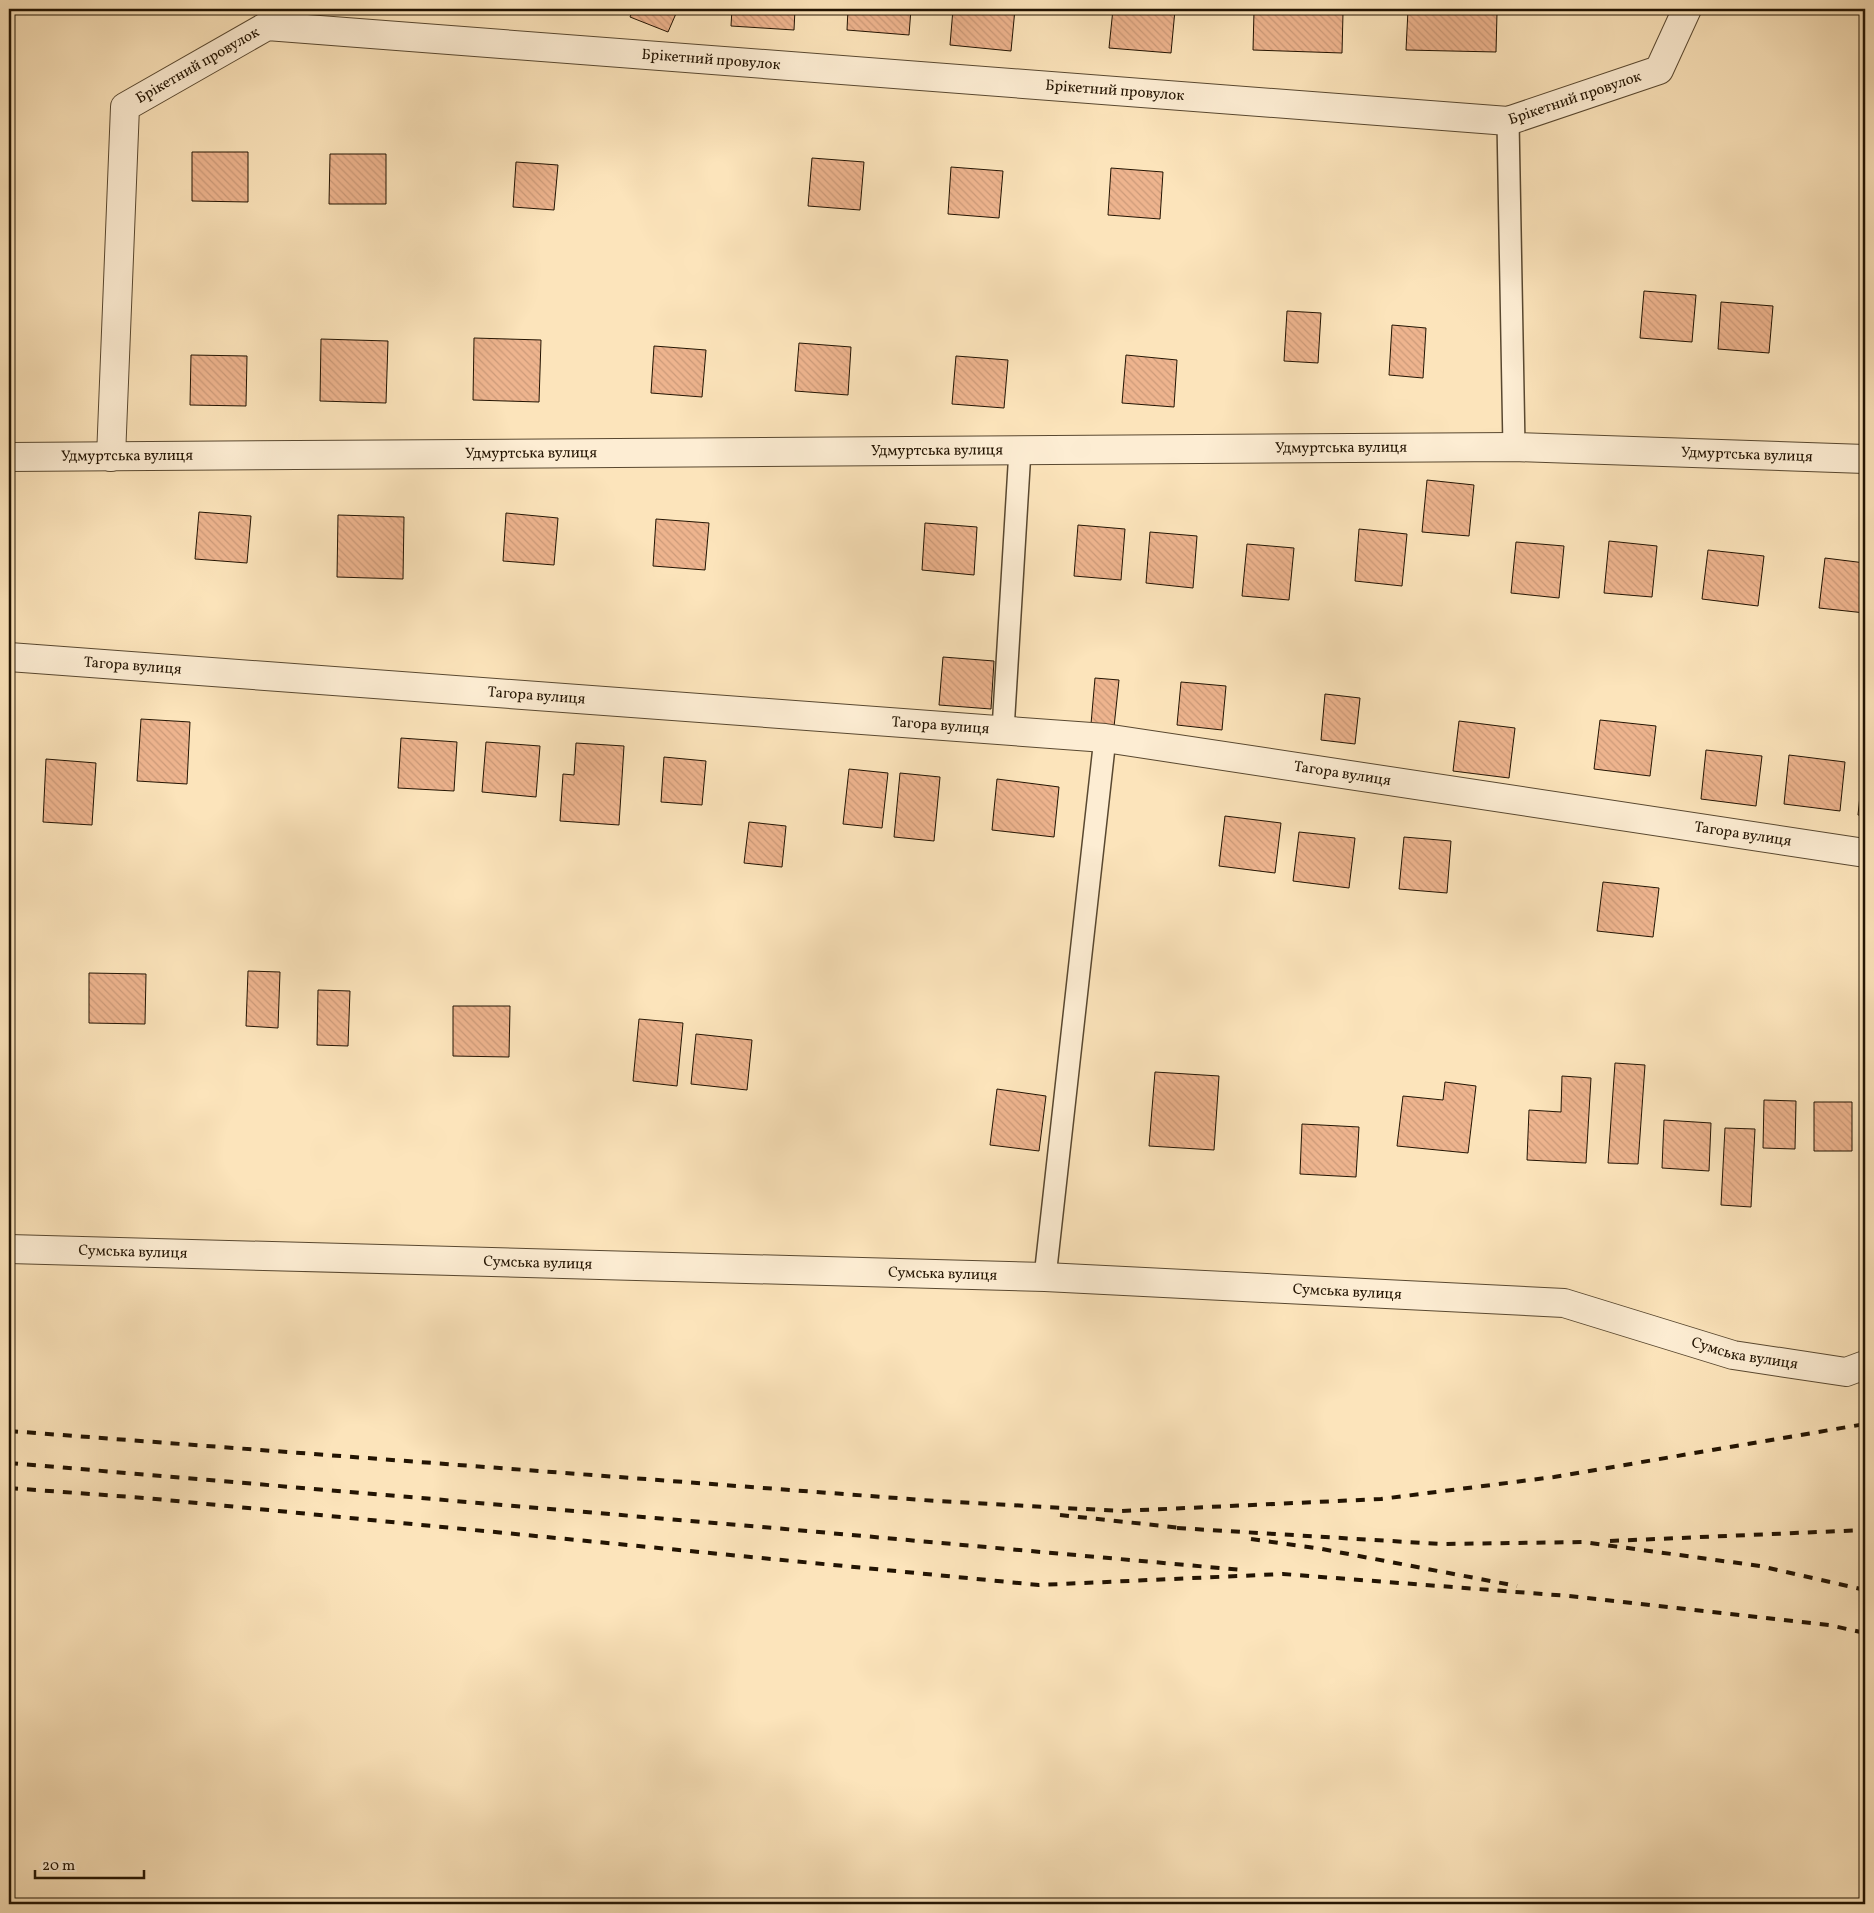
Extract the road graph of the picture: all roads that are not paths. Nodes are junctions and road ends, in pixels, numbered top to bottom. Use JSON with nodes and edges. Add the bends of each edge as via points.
{"nodes":[{"id":1,"x":1687,"y":9,"type":"edge"},
{"id":2,"x":1508,"y":121,"type":"junction"},
{"id":3,"x":1514,"y":447,"type":"junction"},
{"id":4,"x":1020,"y":450,"type":"junction"},
{"id":5,"x":9,"y":457,"type":"edge"},
{"id":6,"x":111,"y":457,"type":"junction"},
{"id":7,"x":1865,"y":459,"type":"edge"},
{"id":8,"x":9,"y":657,"type":"edge"},
{"id":9,"x":1003,"y":730,"type":"junction"},
{"id":10,"x":1105,"y":738,"type":"junction"},
{"id":11,"x":1865,"y":853,"type":"edge"},
{"id":12,"x":9,"y":1249,"type":"edge"},
{"id":13,"x":1045,"y":1277,"type":"junction"},
{"id":14,"x":1865,"y":1365,"type":"edge"}],
"edges":[{"from":1,"to":2,"type":"street","name":"Брiкетний провулок","via":[[1659,70]]},
{"from":2,"to":3,"type":"lane"},
{"from":2,"to":6,"type":"street","name":"Брiкетний провулок","via":[[267,26],[125,107]]},
{"from":3,"to":4,"type":"street","name":"Удмуртська вулиця"},
{"from":3,"to":7,"type":"street","name":"Удмуртська вулиця"},
{"from":4,"to":6,"type":"street","name":"Удмуртська вулиця"},
{"from":4,"to":9,"type":"lane"},
{"from":5,"to":6,"type":"street","name":"Удмуртська вулиця"},
{"from":8,"to":9,"type":"street","name":"Тагора вулиця"},
{"from":9,"to":10,"type":"street","name":"Тагора вулиця"},
{"from":10,"to":11,"type":"street","name":"Тагора вулиця"},
{"from":10,"to":13,"type":"lane"},
{"from":12,"to":13,"type":"street","name":"Сумська вулиця"},
{"from":13,"to":14,"type":"street","name":"Сумська вулиця","via":[[1564,1304],[1734,1355],[1846,1372]]}]}
